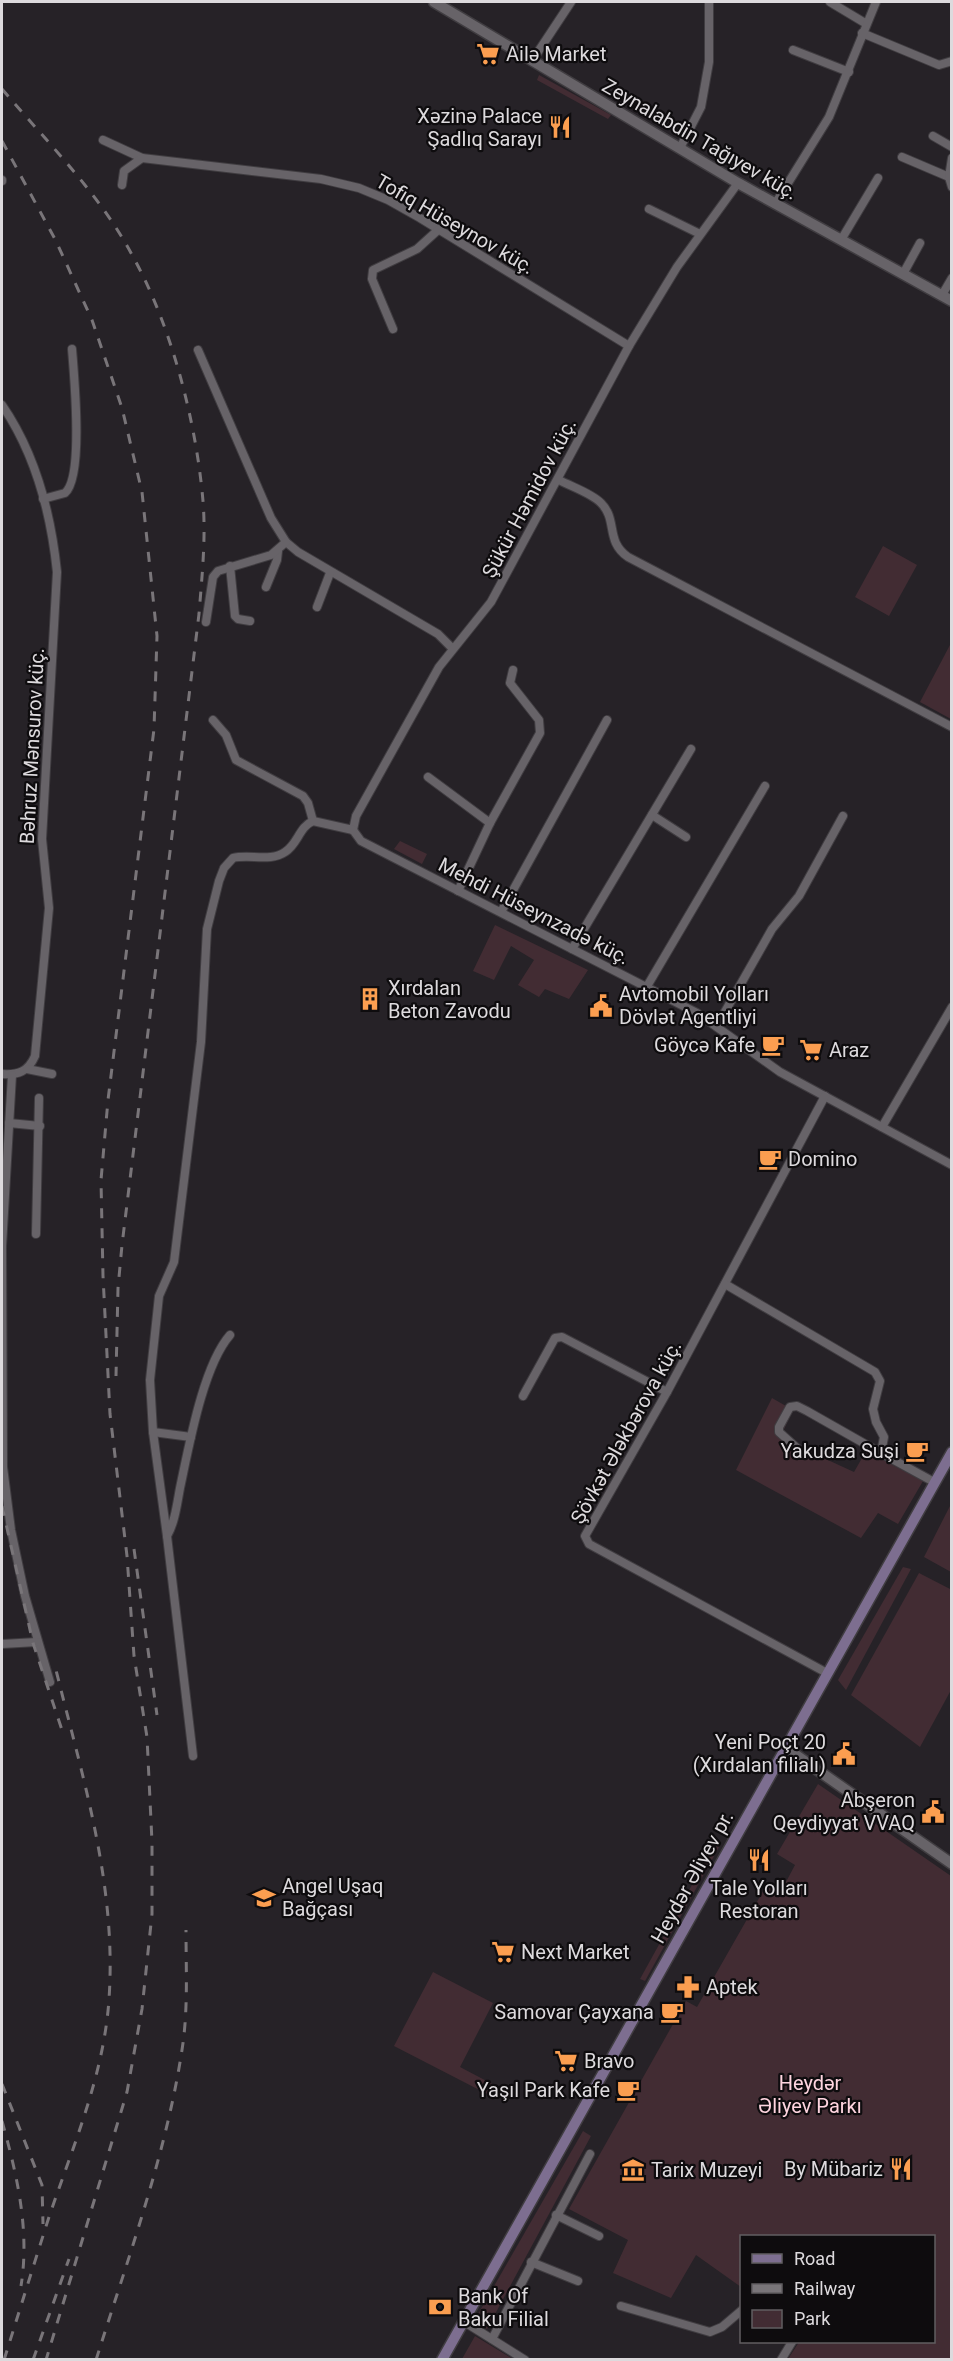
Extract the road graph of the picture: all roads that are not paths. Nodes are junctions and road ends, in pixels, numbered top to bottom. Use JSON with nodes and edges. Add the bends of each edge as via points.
{"nodes":[{"id":1,"x":434,"y":2,"type":"edge"},
{"id":2,"x":571,"y":2,"type":"edge"},
{"id":3,"x":709,"y":2,"type":"edge"},
{"id":4,"x":830,"y":2,"type":"edge"},
{"id":5,"x":875,"y":2,"type":"edge"},
{"id":6,"x":866,"y":23,"type":"junction"},
{"id":7,"x":862,"y":33,"type":"junction"},
{"id":8,"x":793,"y":51,"type":"dead end"},
{"id":9,"x":532,"y":61,"type":"junction"},
{"id":10,"x":951,"y":62,"type":"edge"},
{"id":11,"x":849,"y":72,"type":"junction"},
{"id":12,"x":933,"y":136,"type":"dead end"},
{"id":13,"x":103,"y":140,"type":"dead end"},
{"id":14,"x":951,"y":147,"type":"edge"},
{"id":15,"x":680,"y":148,"type":"junction"},
{"id":16,"x":902,"y":157,"type":"dead end"},
{"id":17,"x":142,"y":158,"type":"junction"},
{"id":18,"x":951,"y":158,"type":"edge"},
{"id":19,"x":949,"y":177,"type":"junction"},
{"id":20,"x":878,"y":178,"type":"dead end"},
{"id":21,"x":738,"y":183,"type":"junction"},
{"id":22,"x":122,"y":185,"type":"dead end"},
{"id":23,"x":951,"y":187,"type":"edge"},
{"id":24,"x":775,"y":204,"type":"junction"},
{"id":25,"x":650,"y":209,"type":"dead end"},
{"id":26,"x":438,"y":230,"type":"junction"},
{"id":27,"x":700,"y":234,"type":"junction"},
{"id":28,"x":841,"y":240,"type":"junction"},
{"id":29,"x":920,"y":243,"type":"dead end"},
{"id":30,"x":903,"y":274,"type":"junction"},
{"id":31,"x":951,"y":278,"type":"edge"},
{"id":32,"x":946,"y":298,"type":"edge"},
{"id":33,"x":393,"y":329,"type":"dead end"},
{"id":34,"x":630,"y":346,"type":"junction"},
{"id":35,"x":72,"y":349,"type":"dead end"},
{"id":36,"x":198,"y":350,"type":"dead end"},
{"id":37,"x":2,"y":405,"type":"edge"},
{"id":38,"x":559,"y":480,"type":"junction"},
{"id":39,"x":43,"y":499,"type":"junction"},
{"id":40,"x":286,"y":542,"type":"junction"},
{"id":41,"x":278,"y":551,"type":"junction"},
{"id":42,"x":230,"y":566,"type":"junction"},
{"id":43,"x":330,"y":573,"type":"junction"},
{"id":44,"x":266,"y":587,"type":"dead end"},
{"id":45,"x":317,"y":607,"type":"dead end"},
{"id":46,"x":250,"y":621,"type":"dead end"},
{"id":47,"x":206,"y":622,"type":"dead end"},
{"id":48,"x":452,"y":648,"type":"junction"},
{"id":49,"x":513,"y":670,"type":"dead end"},
{"id":50,"x":213,"y":720,"type":"dead end"},
{"id":51,"x":607,"y":720,"type":"dead end"},
{"id":52,"x":951,"y":727,"type":"edge"},
{"id":53,"x":691,"y":749,"type":"dead end"},
{"id":54,"x":428,"y":777,"type":"dead end"},
{"id":55,"x":765,"y":786,"type":"dead end"},
{"id":56,"x":652,"y":815,"type":"junction"},
{"id":57,"x":843,"y":816,"type":"dead end"},
{"id":58,"x":313,"y":820,"type":"junction"},
{"id":59,"x":490,"y":823,"type":"junction"},
{"id":60,"x":353,"y":830,"type":"junction"},
{"id":61,"x":686,"y":837,"type":"dead end"},
{"id":62,"x":458,"y":891,"type":"junction"},
{"id":63,"x":501,"y":912,"type":"junction"},
{"id":64,"x":572,"y":949,"type":"junction"},
{"id":65,"x":646,"y":988,"type":"junction"},
{"id":66,"x":951,"y":1007,"type":"edge"},
{"id":67,"x":714,"y":1024,"type":"junction"},
{"id":68,"x":27,"y":1069,"type":"junction"},
{"id":69,"x":2,"y":1074,"type":"edge"},
{"id":70,"x":52,"y":1074,"type":"dead end"},
{"id":71,"x":12,"y":1075,"type":"junction"},
{"id":72,"x":825,"y":1096,"type":"junction"},
{"id":73,"x":39,"y":1098,"type":"dead end"},
{"id":74,"x":9,"y":1123,"type":"junction"},
{"id":75,"x":40,"y":1126,"type":"junction"},
{"id":76,"x":882,"y":1127,"type":"junction"},
{"id":77,"x":951,"y":1165,"type":"edge"},
{"id":78,"x":36,"y":1234,"type":"dead end"},
{"id":79,"x":725,"y":1284,"type":"junction"},
{"id":80,"x":230,"y":1335,"type":"dead end"},
{"id":81,"x":667,"y":1392,"type":"junction"},
{"id":82,"x":523,"y":1396,"type":"dead end"},
{"id":83,"x":153,"y":1432,"type":"junction"},
{"id":84,"x":191,"y":1437,"type":"junction"},
{"id":85,"x":798,"y":1449,"type":"dead end"},
{"id":86,"x":951,"y":1452,"type":"edge"},
{"id":87,"x":881,"y":1453,"type":"junction"},
{"id":88,"x":934,"y":1482,"type":"junction"},
{"id":89,"x":167,"y":1536,"type":"junction"},
{"id":90,"x":37,"y":1642,"type":"junction"},
{"id":91,"x":2,"y":1644,"type":"edge"},
{"id":92,"x":827,"y":1673,"type":"junction"},
{"id":93,"x":50,"y":1682,"type":"dead end"},
{"id":94,"x":786,"y":1748,"type":"junction"},
{"id":95,"x":193,"y":1756,"type":"dead end"},
{"id":96,"x":951,"y":1863,"type":"edge"},
{"id":97,"x":590,"y":2154,"type":"dead end"},
{"id":98,"x":556,"y":2215,"type":"junction"},
{"id":99,"x":599,"y":2236,"type":"dead end"},
{"id":100,"x":531,"y":2262,"type":"junction"},
{"id":101,"x":578,"y":2281,"type":"dead end"},
{"id":102,"x":621,"y":2306,"type":"dead end"},
{"id":103,"x":740,"y":2311,"type":"edge"},
{"id":104,"x":463,"y":2321,"type":"junction"},
{"id":105,"x":492,"y":2339,"type":"junction"},
{"id":106,"x":791,"y":2343,"type":"edge"},
{"id":107,"x":442,"y":2360,"type":"edge"},
{"id":108,"x":525,"y":2360,"type":"edge"},
{"id":109,"x":781,"y":2360,"type":"edge"}],
"edges":[{"from":1,"to":9,"type":"street","name":"Zeynalabdin Tağıyev küç."},
{"from":2,"to":9,"type":"street"},
{"from":3,"to":15,"type":"street","via":[[709,62],[701,107]]},
{"from":4,"to":6,"type":"street"},
{"from":5,"to":6,"type":"street"},
{"from":6,"to":7,"type":"street"},
{"from":7,"to":10,"type":"street","via":[[939,65]]},
{"from":7,"to":11,"type":"street"},
{"from":8,"to":11,"type":"street"},
{"from":9,"to":15,"type":"street","name":"Zeynalabdin Tağıyev küç."},
{"from":11,"to":24,"type":"street","via":[[829,117]]},
{"from":12,"to":14,"type":"street"},
{"from":13,"to":17,"type":"street","name":"Tofiq Hüseynov küç."},
{"from":15,"to":21,"type":"street","name":"Zeynalabdin Tağıyev küç."},
{"from":16,"to":19,"type":"street"},
{"from":17,"to":22,"type":"street","via":[[124,171]]},
{"from":17,"to":26,"type":"street","name":"Tofiq Hüseynov küç.","via":[[344,183],[388,200]]},
{"from":18,"to":19,"type":"street"},
{"from":19,"to":23,"type":"street"},
{"from":20,"to":28,"type":"street"},
{"from":21,"to":24,"type":"street","name":"Zeynalabdin Tağıyev küç."},
{"from":21,"to":27,"type":"street","name":"Şükür Həmidov küç."},
{"from":24,"to":28,"type":"street","name":"Zeynalabdin Tağıyev küç."},
{"from":25,"to":27,"type":"street"},
{"from":26,"to":33,"type":"street","via":[[417,249],[373,270],[372,279]]},
{"from":26,"to":34,"type":"street","name":"Tofiq Hüseynov küç."},
{"from":27,"to":34,"type":"street","name":"Şükür Həmidov küç."},
{"from":28,"to":30,"type":"street","name":"Zeynalabdin Tağıyev küç."},
{"from":29,"to":30,"type":"street"},
{"from":30,"to":32,"type":"street","name":"Zeynalabdin Tağıyev küç."},
{"from":31,"to":32,"type":"street"},
{"from":34,"to":38,"type":"street","name":"Şükür Həmidov küç."},
{"from":35,"to":39,"type":"street","via":[[77,426],[72,483],[65,493]]},
{"from":36,"to":40,"type":"street","via":[[271,518]]},
{"from":37,"to":39,"type":"street","name":"Bəhruz Mənsurov küç.","via":[[27,451]]},
{"from":38,"to":48,"type":"street","name":"Şükür Həmidov küç.","via":[[491,602]]},
{"from":38,"to":52,"type":"street","via":[[602,504],[614,544],[628,557]]},
{"from":39,"to":68,"type":"street","name":"Bəhruz Mənsurov küç.","via":[[57,572],[42,839],[49,908],[35,1056]]},
{"from":40,"to":41,"type":"street"},
{"from":40,"to":43,"type":"street"},
{"from":41,"to":42,"type":"street"},
{"from":41,"to":44,"type":"street"},
{"from":42,"to":46,"type":"street","via":[[235,616]]},
{"from":42,"to":47,"type":"street","via":[[213,577]]},
{"from":43,"to":45,"type":"street"},
{"from":43,"to":48,"type":"street","via":[[438,634]]},
{"from":48,"to":60,"type":"street","name":"Şükür Həmidov küç.","via":[[356,816]]},
{"from":49,"to":59,"type":"street","via":[[510,683],[540,720],[540,733]]},
{"from":50,"to":58,"type":"street","via":[[226,735],[236,760],[303,796]]},
{"from":51,"to":63,"type":"street"},
{"from":53,"to":56,"type":"street"},
{"from":54,"to":59,"type":"street"},
{"from":55,"to":65,"type":"street"},
{"from":56,"to":61,"type":"street"},
{"from":56,"to":64,"type":"street"},
{"from":57,"to":67,"type":"street","via":[[799,896],[772,929],[722,1017]]},
{"from":58,"to":60,"type":"street"},
{"from":58,"to":83,"type":"street","via":[[285,853],[233,858],[219,881],[206,940],[201,1042],[174,1262],[159,1296],[150,1380]]},
{"from":59,"to":62,"type":"street"},
{"from":60,"to":62,"type":"street","name":"Mehdi Hüseynzadə küç.","via":[[362,841]]},
{"from":62,"to":63,"type":"street","name":"Mehdi Hüseynzadə küç."},
{"from":63,"to":64,"type":"street","name":"Mehdi Hüseynzadə küç."},
{"from":64,"to":65,"type":"street","name":"Mehdi Hüseynzadə küç."},
{"from":65,"to":67,"type":"street","name":"Mehdi Hüseynzadə küç."},
{"from":66,"to":76,"type":"street"},
{"from":67,"to":72,"type":"street","name":"Mehdi Hüseynzadə küç.","via":[[780,1072]]},
{"from":68,"to":70,"type":"street"},
{"from":68,"to":71,"type":"street"},
{"from":69,"to":71,"type":"street"},
{"from":71,"to":74,"type":"street"},
{"from":72,"to":76,"type":"street","name":"Mehdi Hüseynzadə küç."},
{"from":72,"to":79,"type":"street","name":"Şövkət Ələkbərova küç."},
{"from":73,"to":75,"type":"street"},
{"from":74,"to":75,"type":"street"},
{"from":74,"to":90,"type":"street","via":[[2,1246],[3,1467],[11,1530]]},
{"from":75,"to":78,"type":"street"},
{"from":76,"to":77,"type":"street","name":"Mehdi Hüseynzadə küç."},
{"from":79,"to":81,"type":"street","name":"Şövkət Ələkbərova küç."},
{"from":79,"to":87,"type":"street","via":[[875,1372],[881,1386],[873,1409],[884,1437]]},
{"from":80,"to":84,"type":"street","via":[[212,1365]]},
{"from":81,"to":82,"type":"street","via":[[562,1336],[555,1338]]},
{"from":81,"to":92,"type":"street","name":"Şövkət Ələkbərova küç.","via":[[586,1532],[586,1541]]},
{"from":83,"to":84,"type":"street"},
{"from":83,"to":89,"type":"street"},
{"from":84,"to":89,"type":"street"},
{"from":85,"to":87,"type":"street","via":[[779,1432],[790,1407],[797,1406]]},
{"from":86,"to":88,"type":"main road","name":"Heydər Əliyev pr."},
{"from":87,"to":88,"type":"street"},
{"from":88,"to":92,"type":"main road","name":"Heydər Əliyev pr."},
{"from":89,"to":95,"type":"street"},
{"from":90,"to":91,"type":"street"},
{"from":90,"to":93,"type":"street"},
{"from":92,"to":94,"type":"main road","name":"Heydər Əliyev pr."},
{"from":94,"to":96,"type":"street"},
{"from":94,"to":104,"type":"main road","name":"Heydər Əliyev pr."},
{"from":97,"to":98,"type":"street"},
{"from":98,"to":99,"type":"street"},
{"from":98,"to":100,"type":"street"},
{"from":100,"to":101,"type":"street"},
{"from":100,"to":105,"type":"street"},
{"from":102,"to":103,"type":"street","via":[[710,2332]]},
{"from":104,"to":105,"type":"street"},
{"from":104,"to":107,"type":"main road","name":"Heydər Əliyev pr."},
{"from":105,"to":108,"type":"street"},
{"from":106,"to":109,"type":"street"}]}
